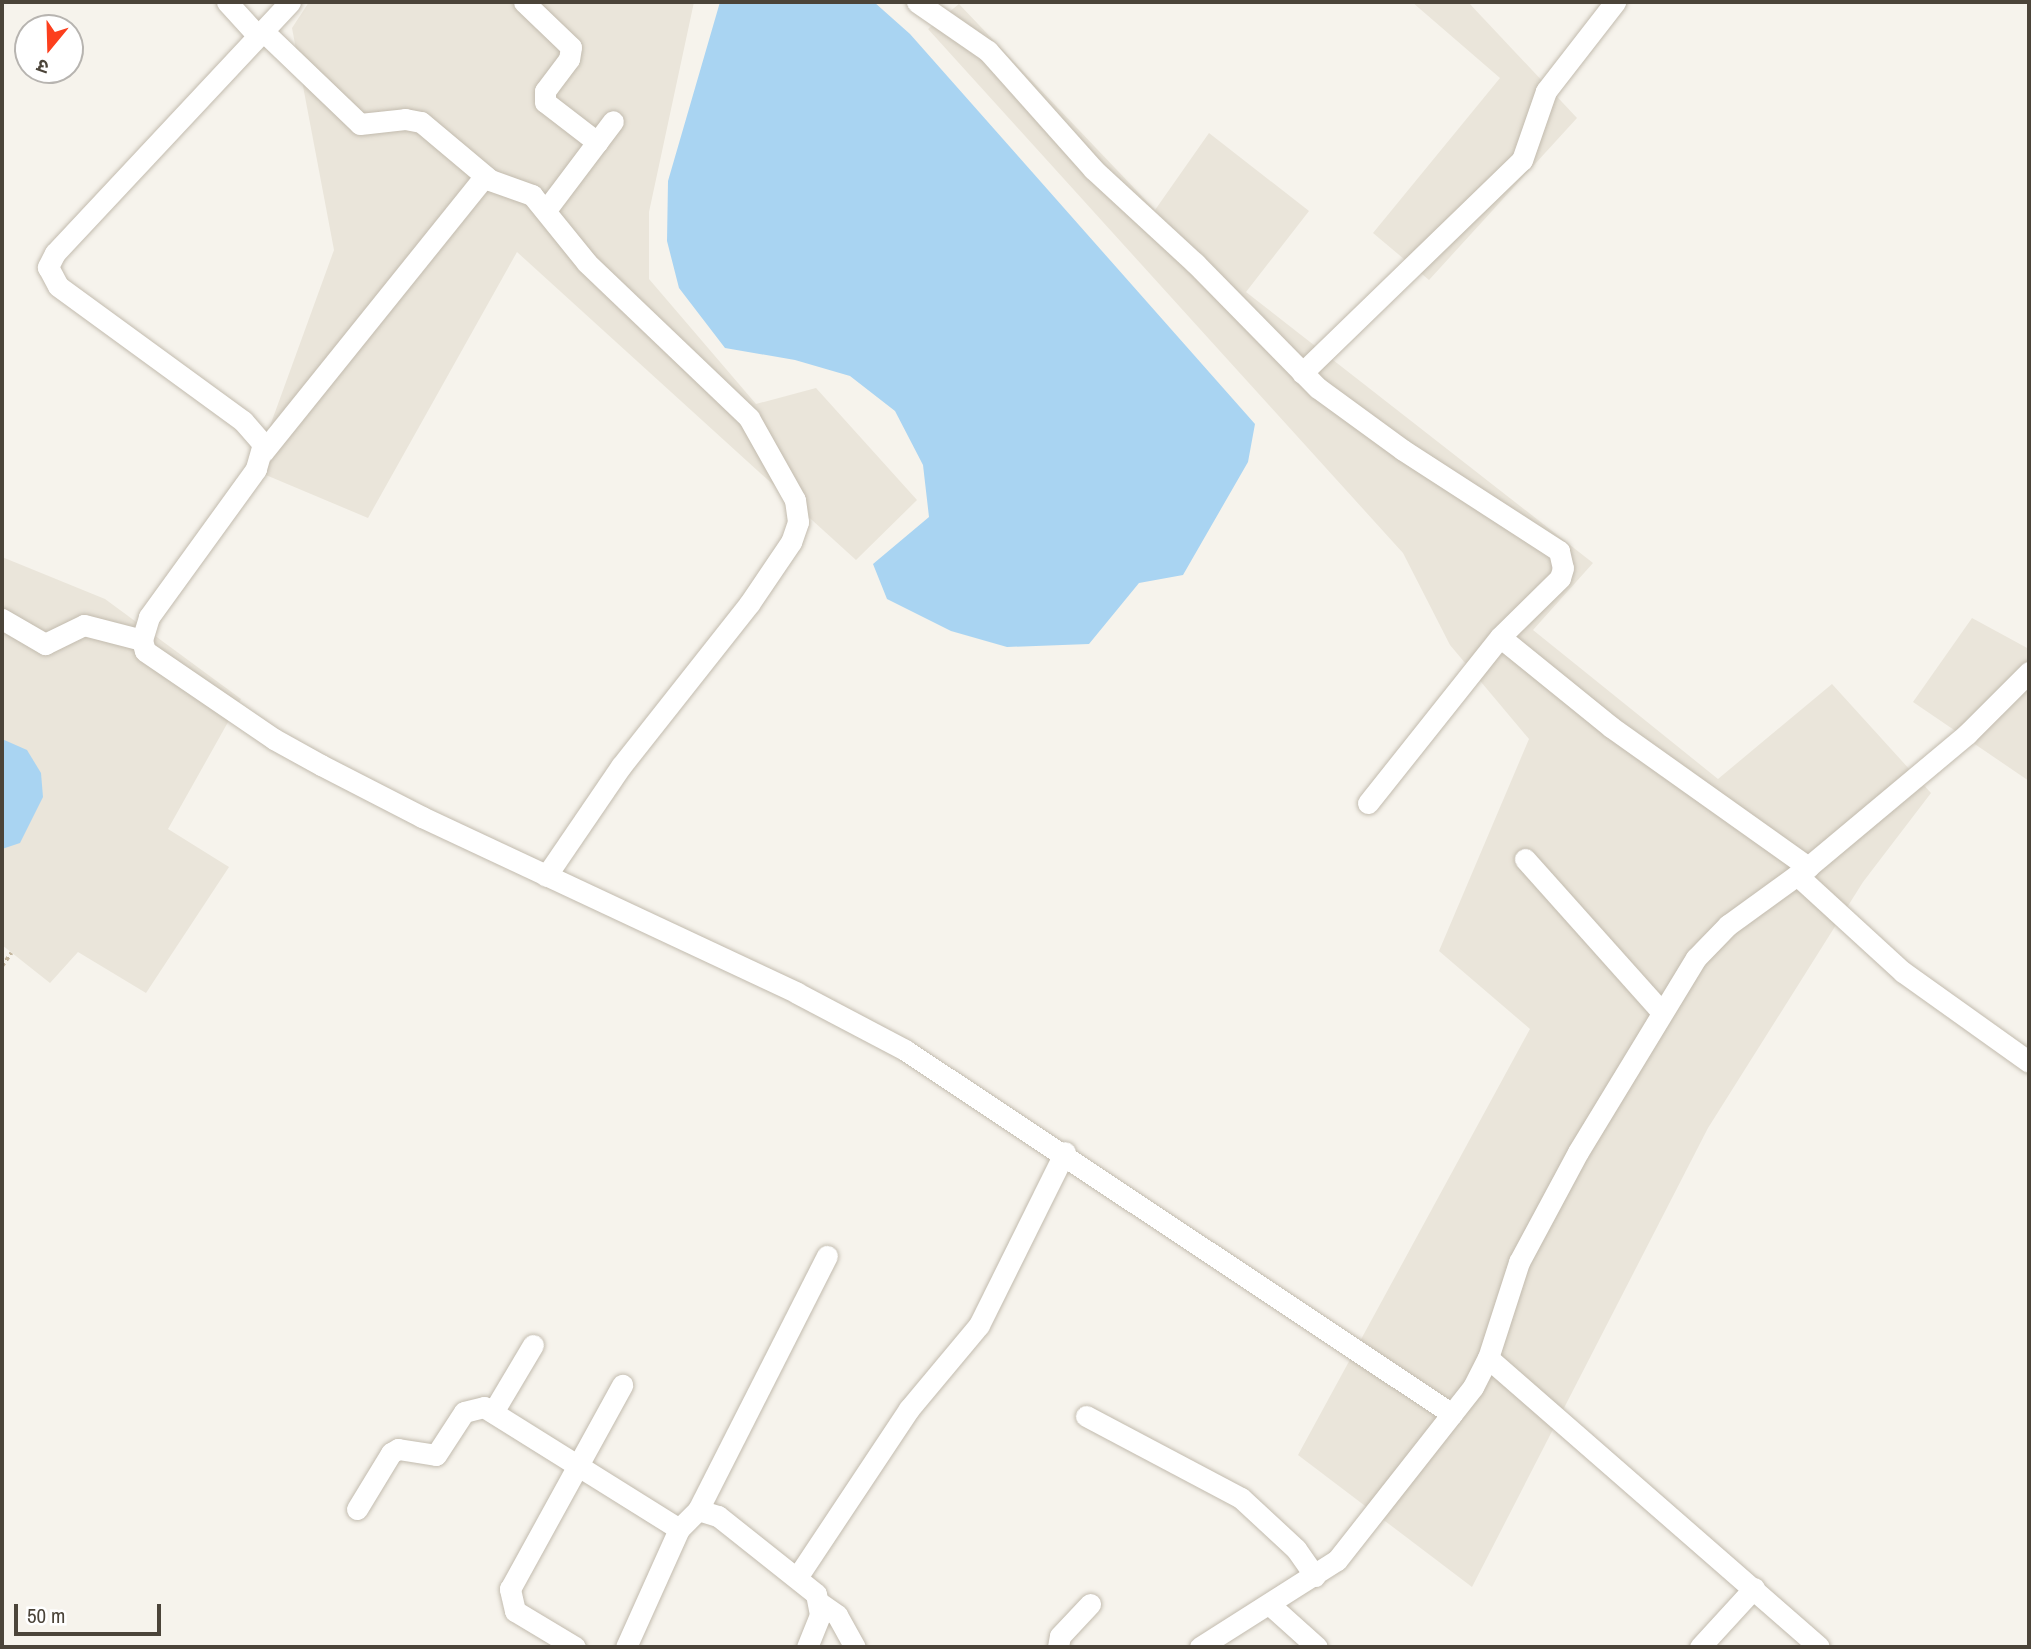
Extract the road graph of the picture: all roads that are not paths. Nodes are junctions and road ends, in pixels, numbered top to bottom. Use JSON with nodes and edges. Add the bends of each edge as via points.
{"nodes":[{"id":1,"x":228,"y":2,"type":"edge"},
{"id":2,"x":290,"y":2,"type":"edge"},
{"id":3,"x":524,"y":2,"type":"edge"},
{"id":4,"x":917,"y":2,"type":"edge"},
{"id":5,"x":1615,"y":2,"type":"edge"},
{"id":6,"x":260,"y":34,"type":"junction"},
{"id":7,"x":613,"y":121,"type":"dead end"},
{"id":8,"x":597,"y":142,"type":"junction"},
{"id":9,"x":485,"y":176,"type":"junction"},
{"id":10,"x":546,"y":210,"type":"junction"},
{"id":11,"x":1302,"y":373,"type":"junction"},
{"id":12,"x":263,"y":452,"type":"junction"},
{"id":13,"x":2,"y":620,"type":"edge"},
{"id":14,"x":1500,"y":637,"type":"junction"},
{"id":15,"x":142,"y":640,"type":"junction"},
{"id":16,"x":2029,"y":672,"type":"edge"},
{"id":17,"x":1368,"y":803,"type":"dead end"},
{"id":18,"x":1525,"y":859,"type":"dead end"},
{"id":19,"x":1803,"y":871,"type":"junction"},
{"id":20,"x":546,"y":876,"type":"junction"},
{"id":21,"x":1662,"y":1012,"type":"junction"},
{"id":22,"x":2029,"y":1062,"type":"edge"},
{"id":23,"x":1065,"y":1152,"type":"junction"},
{"id":24,"x":827,"y":1256,"type":"dead end"},
{"id":25,"x":533,"y":1345,"type":"dead end"},
{"id":26,"x":1488,"y":1358,"type":"junction"},
{"id":27,"x":622,"y":1385,"type":"dead end"},
{"id":28,"x":492,"y":1412,"type":"junction"},
{"id":29,"x":1452,"y":1414,"type":"junction"},
{"id":30,"x":1086,"y":1416,"type":"dead end"},
{"id":31,"x":576,"y":1464,"type":"junction"},
{"id":32,"x":357,"y":1509,"type":"dead end"},
{"id":33,"x":698,"y":1510,"type":"junction"},
{"id":34,"x":679,"y":1529,"type":"junction"},
{"id":35,"x":798,"y":1576,"type":"junction"},
{"id":36,"x":1315,"y":1576,"type":"junction"},
{"id":37,"x":1754,"y":1588,"type":"junction"},
{"id":38,"x":820,"y":1603,"type":"junction"},
{"id":39,"x":1090,"y":1604,"type":"dead end"},
{"id":40,"x":1269,"y":1604,"type":"junction"},
{"id":41,"x":575,"y":1647,"type":"edge"},
{"id":42,"x":626,"y":1647,"type":"edge"},
{"id":43,"x":807,"y":1647,"type":"edge"},
{"id":44,"x":855,"y":1647,"type":"edge"},
{"id":45,"x":1058,"y":1647,"type":"edge"},
{"id":46,"x":1200,"y":1647,"type":"edge"},
{"id":47,"x":1317,"y":1647,"type":"edge"},
{"id":48,"x":1700,"y":1647,"type":"edge"},
{"id":49,"x":1819,"y":1647,"type":"edge"}],
"edges":[{"from":1,"to":6,"type":"street"},
{"from":2,"to":6,"type":"street"},
{"from":3,"to":8,"type":"street","via":[[571,47],[545,91],[545,102]]},
{"from":4,"to":11,"type":"street","via":[[989,51],[1093,169],[1195,263]]},
{"from":5,"to":11,"type":"street","via":[[1546,91],[1522,160]]},
{"from":6,"to":9,"type":"street","via":[[355,121],[368,126],[405,118],[421,122]]},
{"from":6,"to":12,"type":"street","via":[[55,253],[48,274],[243,421],[261,438]]},
{"from":7,"to":8,"type":"street"},
{"from":8,"to":10,"type":"street"},
{"from":9,"to":10,"type":"street","via":[[527,192]]},
{"from":9,"to":12,"type":"street"},
{"from":10,"to":20,"type":"street","via":[[587,263],[749,418],[795,500],[798,522],[791,542],[749,604],[621,766]]},
{"from":11,"to":14,"type":"street","via":[[1355,417],[1559,551],[1560,578]]},
{"from":12,"to":15,"type":"street","via":[[149,617]]},
{"from":13,"to":15,"type":"street","via":[[45,643],[84,625]]},
{"from":14,"to":17,"type":"street"},
{"from":14,"to":19,"type":"street"},
{"from":15,"to":20,"type":"street","via":[[156,661],[274,739]]},
{"from":16,"to":19,"type":"street","via":[[1967,734]]},
{"from":18,"to":21,"type":"street"},
{"from":19,"to":21,"type":"street","via":[[1728,925],[1696,958]]},
{"from":19,"to":22,"type":"street","via":[[1903,972]]},
{"from":20,"to":23,"type":"street","via":[[844,1016],[973,1091]]},
{"from":21,"to":26,"type":"street","via":[[1518,1262]]},
{"from":23,"to":29,"type":"street"},
{"from":23,"to":35,"type":"street","via":[[979,1325],[909,1409]]},
{"from":24,"to":33,"type":"street"},
{"from":25,"to":28,"type":"street"},
{"from":26,"to":29,"type":"street"},
{"from":26,"to":37,"type":"street"},
{"from":27,"to":31,"type":"street"},
{"from":28,"to":31,"type":"street"},
{"from":28,"to":32,"type":"street","via":[[472,1407],[464,1412],[436,1455],[398,1449],[391,1453]]},
{"from":29,"to":36,"type":"street","via":[[1359,1535]]},
{"from":30,"to":36,"type":"street","via":[[1241,1498],[1296,1549]]},
{"from":31,"to":34,"type":"street"},
{"from":31,"to":41,"type":"street","via":[[510,1590],[509,1600],[526,1620]]},
{"from":33,"to":34,"type":"street"},
{"from":33,"to":35,"type":"street","via":[[718,1516]]},
{"from":34,"to":42,"type":"street"},
{"from":35,"to":38,"type":"street"},
{"from":36,"to":40,"type":"street"},
{"from":37,"to":48,"type":"street"},
{"from":37,"to":49,"type":"street"},
{"from":38,"to":43,"type":"street"},
{"from":38,"to":44,"type":"street","via":[[837,1615]]},
{"from":39,"to":45,"type":"street","via":[[1060,1636]]},
{"from":40,"to":46,"type":"street"},
{"from":40,"to":47,"type":"street"}]}
